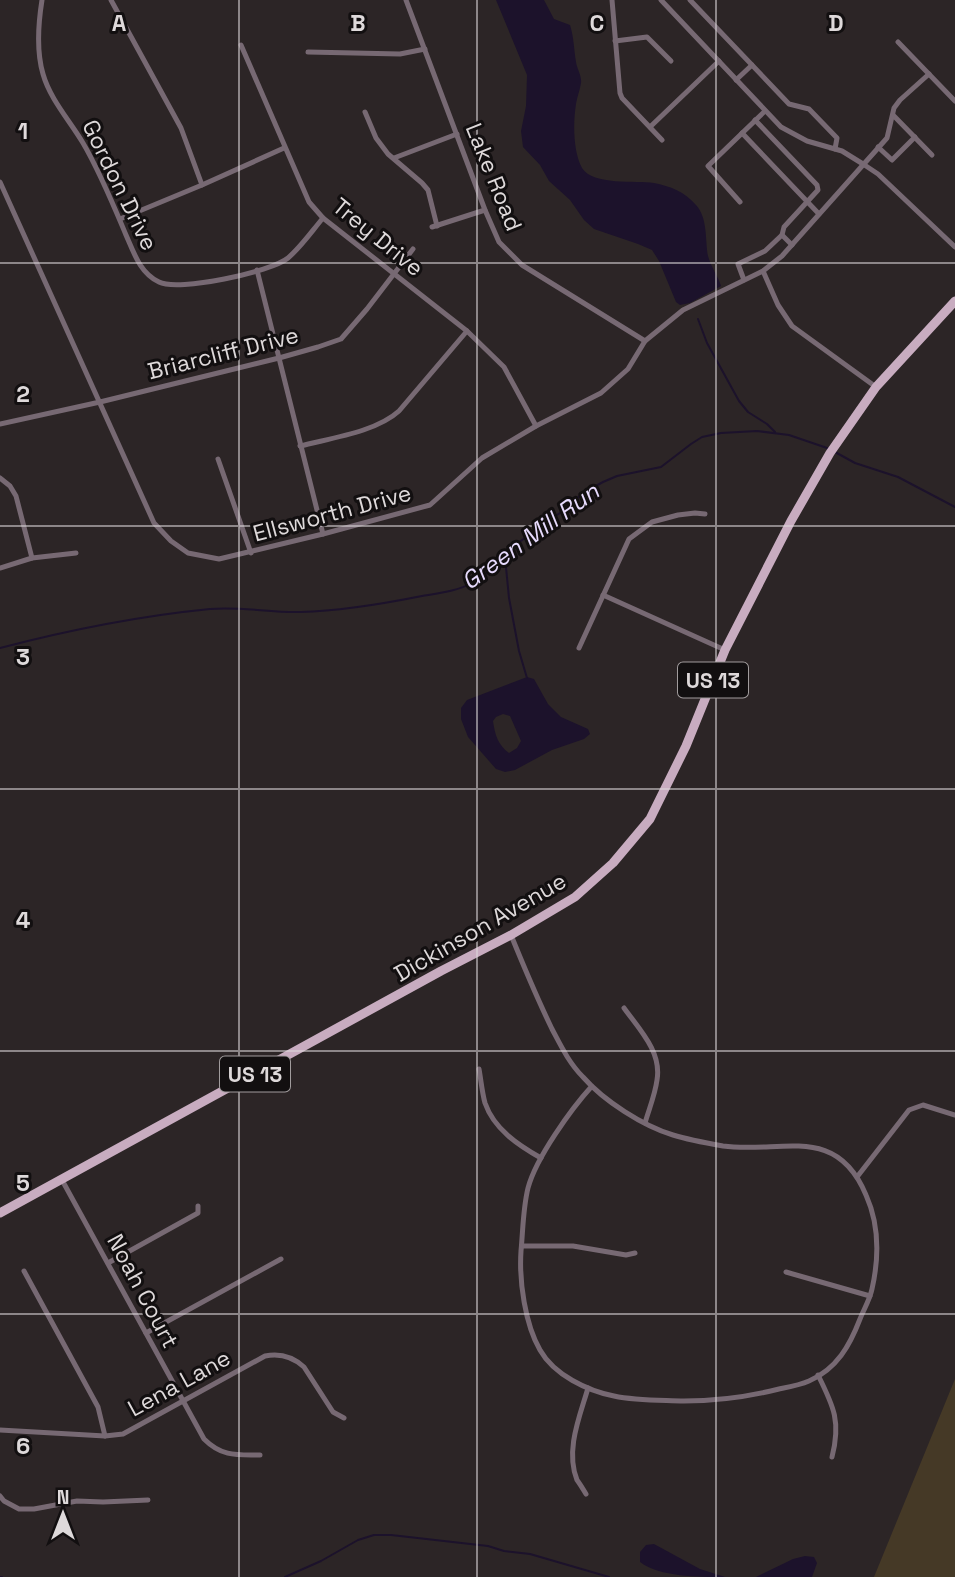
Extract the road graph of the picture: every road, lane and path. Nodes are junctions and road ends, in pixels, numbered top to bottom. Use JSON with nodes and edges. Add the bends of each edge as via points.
{"nodes":[{"id":1,"x":42,"y":0,"type":"edge"},
{"id":2,"x":111,"y":0,"type":"edge"},
{"id":3,"x":406,"y":0,"type":"edge"},
{"id":4,"x":612,"y":0,"type":"edge"},
{"id":5,"x":661,"y":0,"type":"edge"},
{"id":6,"x":690,"y":0,"type":"edge"},
{"id":7,"x":615,"y":41,"type":"junction"},
{"id":8,"x":898,"y":42,"type":"dead end"},
{"id":9,"x":241,"y":45,"type":"dead end"},
{"id":10,"x":425,"y":49,"type":"junction"},
{"id":11,"x":308,"y":52,"type":"dead end"},
{"id":12,"x":671,"y":61,"type":"dead end"},
{"id":13,"x":719,"y":61,"type":"junction"},
{"id":14,"x":752,"y":65,"type":"junction"},
{"id":15,"x":929,"y":74,"type":"junction"},
{"id":16,"x":736,"y":80,"type":"junction"},
{"id":17,"x":955,"y":101,"type":"edge"},
{"id":18,"x":365,"y":111,"type":"dead end"},
{"id":19,"x":765,"y":111,"type":"junction"},
{"id":20,"x":893,"y":114,"type":"junction"},
{"id":21,"x":755,"y":120,"type":"junction"},
{"id":22,"x":650,"y":127,"type":"junction"},
{"id":23,"x":742,"y":133,"type":"junction"},
{"id":24,"x":457,"y":134,"type":"junction"},
{"id":25,"x":915,"y":137,"type":"junction"},
{"id":26,"x":662,"y":140,"type":"dead end"},
{"id":27,"x":878,"y":147,"type":"junction"},
{"id":28,"x":284,"y":148,"type":"junction"},
{"id":29,"x":835,"y":149,"type":"junction"},
{"id":30,"x":932,"y":155,"type":"dead end"},
{"id":31,"x":394,"y":158,"type":"junction"},
{"id":32,"x":863,"y":164,"type":"junction"},
{"id":33,"x":0,"y":182,"type":"edge"},
{"id":34,"x":202,"y":185,"type":"junction"},
{"id":35,"x":807,"y":201,"type":"junction"},
{"id":36,"x":740,"y":202,"type":"dead end"},
{"id":37,"x":485,"y":210,"type":"junction"},
{"id":38,"x":819,"y":214,"type":"junction"},
{"id":39,"x":323,"y":218,"type":"junction"},
{"id":40,"x":120,"y":219,"type":"junction"},
{"id":41,"x":782,"y":235,"type":"junction"},
{"id":42,"x":792,"y":245,"type":"junction"},
{"id":43,"x":955,"y":247,"type":"edge"},
{"id":44,"x":413,"y":248,"type":"dead end"},
{"id":45,"x":257,"y":270,"type":"junction"},
{"id":46,"x":763,"y":271,"type":"junction"},
{"id":47,"x":394,"y":272,"type":"junction"},
{"id":48,"x":744,"y":280,"type":"junction"},
{"id":49,"x":955,"y":301,"type":"edge"},
{"id":50,"x":467,"y":331,"type":"junction"},
{"id":51,"x":645,"y":341,"type":"junction"},
{"id":52,"x":279,"y":358,"type":"junction"},
{"id":53,"x":876,"y":387,"type":"junction"},
{"id":54,"x":100,"y":402,"type":"junction"},
{"id":55,"x":0,"y":424,"type":"edge"},
{"id":56,"x":536,"y":426,"type":"junction"},
{"id":57,"x":300,"y":446,"type":"junction"},
{"id":58,"x":218,"y":458,"type":"dead end"},
{"id":59,"x":0,"y":478,"type":"edge"},
{"id":60,"x":705,"y":514,"type":"dead end"},
{"id":61,"x":323,"y":534,"type":"junction"},
{"id":62,"x":251,"y":553,"type":"junction"},
{"id":63,"x":76,"y":554,"type":"dead end"},
{"id":64,"x":32,"y":558,"type":"junction"},
{"id":65,"x":0,"y":568,"type":"edge"},
{"id":66,"x":603,"y":595,"type":"junction"},
{"id":67,"x":579,"y":648,"type":"dead end"},
{"id":68,"x":725,"y":650,"type":"junction"},
{"id":69,"x":511,"y":935,"type":"junction"},
{"id":70,"x":624,"y":1008,"type":"dead end"},
{"id":71,"x":479,"y":1069,"type":"dead end"},
{"id":72,"x":592,"y":1086,"type":"junction"},
{"id":73,"x":955,"y":1115,"type":"edge"},
{"id":74,"x":645,"y":1123,"type":"junction"},
{"id":75,"x":541,"y":1158,"type":"junction"},
{"id":76,"x":858,"y":1177,"type":"junction"},
{"id":77,"x":62,"y":1180,"type":"junction"},
{"id":78,"x":198,"y":1206,"type":"dead end"},
{"id":79,"x":0,"y":1213,"type":"edge"},
{"id":80,"x":522,"y":1246,"type":"junction"},
{"id":81,"x":635,"y":1253,"type":"dead end"},
{"id":82,"x":281,"y":1259,"type":"dead end"},
{"id":83,"x":108,"y":1263,"type":"junction"},
{"id":84,"x":24,"y":1271,"type":"dead end"},
{"id":85,"x":786,"y":1272,"type":"dead end"},
{"id":86,"x":870,"y":1296,"type":"junction"},
{"id":87,"x":146,"y":1333,"type":"junction"},
{"id":88,"x":818,"y":1375,"type":"junction"},
{"id":89,"x":588,"y":1388,"type":"junction"},
{"id":90,"x":182,"y":1402,"type":"junction"},
{"id":91,"x":344,"y":1418,"type":"dead end"},
{"id":92,"x":0,"y":1430,"type":"edge"},
{"id":93,"x":105,"y":1436,"type":"junction"},
{"id":94,"x":260,"y":1455,"type":"dead end"},
{"id":95,"x":832,"y":1457,"type":"dead end"},
{"id":96,"x":586,"y":1494,"type":"dead end"},
{"id":97,"x":0,"y":1496,"type":"edge"},
{"id":98,"x":148,"y":1500,"type":"dead end"}],
"edges":[{"from":1,"to":40,"type":"street","name":"Gordon Drive","via":[[38,43],[43,76]]},
{"from":2,"to":34,"type":"street","via":[[181,128]]},
{"from":3,"to":10,"type":"street","name":"Lake Road"},
{"from":4,"to":7,"type":"street"},
{"from":5,"to":13,"type":"street"},
{"from":6,"to":14,"type":"street"},
{"from":7,"to":12,"type":"street","via":[[647,37]]},
{"from":7,"to":22,"type":"street","via":[[622,98]]},
{"from":8,"to":15,"type":"street"},
{"from":9,"to":28,"type":"street","name":"Trey Drive"},
{"from":10,"to":11,"type":"street","via":[[400,54]]},
{"from":10,"to":24,"type":"street","name":"Lake Road"},
{"from":13,"to":16,"type":"street"},
{"from":13,"to":22,"type":"street"},
{"from":14,"to":16,"type":"street"},
{"from":14,"to":29,"type":"street","via":[[789,104],[809,108],[837,138]]},
{"from":15,"to":17,"type":"street"},
{"from":15,"to":20,"type":"street","name":"Ellsworth Drive","via":[[900,100]]},
{"from":16,"to":19,"type":"street"},
{"from":18,"to":31,"type":"street","via":[[376,138]]},
{"from":19,"to":21,"type":"street"},
{"from":19,"to":29,"type":"street","via":[[780,127]]},
{"from":20,"to":25,"type":"street"},
{"from":20,"to":27,"type":"street","name":"Ellsworth Drive","via":[[887,138]]},
{"from":21,"to":23,"type":"street"},
{"from":21,"to":35,"type":"street","via":[[817,185]]},
{"from":22,"to":26,"type":"street"},
{"from":23,"to":35,"type":"street"},
{"from":23,"to":36,"type":"street","via":[[708,166]]},
{"from":24,"to":31,"type":"street"},
{"from":24,"to":37,"type":"street","name":"Lake Road"},
{"from":25,"to":27,"type":"street","via":[[891,160]]},
{"from":25,"to":30,"type":"street"},
{"from":27,"to":32,"type":"street","name":"Ellsworth Drive"},
{"from":28,"to":34,"type":"street"},
{"from":28,"to":39,"type":"street","name":"Trey Drive","via":[[309,202]]},
{"from":29,"to":32,"type":"street"},
{"from":31,"to":37,"type":"street","via":[[428,191],[435,227]]},
{"from":32,"to":38,"type":"street","name":"Ellsworth Drive"},
{"from":32,"to":43,"type":"street"},
{"from":33,"to":54,"type":"street","name":"Ellsworth Drive"},
{"from":34,"to":40,"type":"street"},
{"from":35,"to":38,"type":"street"},
{"from":35,"to":41,"type":"street"},
{"from":37,"to":51,"type":"street","name":"Lake Road","via":[[499,242],[522,265]]},
{"from":38,"to":42,"type":"street","name":"Ellsworth Drive"},
{"from":39,"to":45,"type":"street","name":"Gordon Drive","via":[[287,259]]},
{"from":39,"to":47,"type":"street","name":"Trey Drive"},
{"from":40,"to":45,"type":"street","name":"Gordon Drive","via":[[139,265],[163,284],[192,285]]},
{"from":41,"to":42,"type":"street"},
{"from":41,"to":48,"type":"street","via":[[765,251],[738,264]]},
{"from":42,"to":46,"type":"street","name":"Ellsworth Drive"},
{"from":44,"to":47,"type":"street","name":"Briarcliff Drive"},
{"from":45,"to":52,"type":"street"},
{"from":46,"to":48,"type":"street","name":"Ellsworth Drive"},
{"from":46,"to":53,"type":"street","via":[[792,326]]},
{"from":47,"to":50,"type":"street","name":"Trey Drive"},
{"from":47,"to":52,"type":"street","name":"Briarcliff Drive","via":[[341,339]]},
{"from":48,"to":51,"type":"street","name":"Ellsworth Drive","via":[[683,310]]},
{"from":49,"to":53,"type":"main road","name":"Dickinson Avenue","number":"US 13"},
{"from":50,"to":56,"type":"street","name":"Trey Drive","via":[[504,368]]},
{"from":50,"to":57,"type":"street","via":[[390,420]]},
{"from":51,"to":56,"type":"street","name":"Ellsworth Drive","via":[[628,369],[601,393]]},
{"from":52,"to":54,"type":"street","name":"Briarcliff Drive"},
{"from":52,"to":57,"type":"street"},
{"from":53,"to":68,"type":"main road","name":"Dickinson Avenue","number":"US 13","via":[[830,453]]},
{"from":54,"to":55,"type":"street","name":"Briarcliff Drive"},
{"from":54,"to":62,"type":"street","name":"Ellsworth Drive","via":[[154,523],[171,541],[188,553],[219,559]]},
{"from":56,"to":61,"type":"street","name":"Ellsworth Drive","via":[[482,458],[430,505]]},
{"from":57,"to":61,"type":"street"},
{"from":58,"to":62,"type":"street"},
{"from":59,"to":64,"type":"street","via":[[16,496]]},
{"from":60,"to":66,"type":"street","via":[[652,522],[629,538]]},
{"from":61,"to":62,"type":"street","name":"Ellsworth Drive"},
{"from":63,"to":64,"type":"street"},
{"from":64,"to":65,"type":"street"},
{"from":66,"to":67,"type":"street"},
{"from":66,"to":68,"type":"street"},
{"from":68,"to":69,"type":"main road","name":"Dickinson Avenue","number":"US 13","via":[[650,819],[613,863],[575,897]]},
{"from":69,"to":72,"type":"street","via":[[567,1058]]},
{"from":69,"to":77,"type":"main road","name":"Dickinson Avenue","number":"US 13"},
{"from":70,"to":74,"type":"street","via":[[652,1045],[655,1061],[658,1078]]},
{"from":71,"to":75,"type":"street","via":[[485,1104],[496,1123],[518,1145]]},
{"from":72,"to":74,"type":"street"},
{"from":72,"to":75,"type":"street"},
{"from":73,"to":76,"type":"street","via":[[923,1105],[909,1110]]},
{"from":74,"to":76,"type":"street","via":[[673,1135],[727,1146],[813,1147],[845,1161]]},
{"from":75,"to":80,"type":"street","via":[[529,1186]]},
{"from":76,"to":86,"type":"street","via":[[873,1214],[876,1239]]},
{"from":77,"to":79,"type":"main road","name":"Dickinson Avenue","number":"US 13"},
{"from":77,"to":83,"type":"street","name":"Noah Court"},
{"from":78,"to":83,"type":"street","via":[[198,1213]]},
{"from":80,"to":81,"type":"street"},
{"from":80,"to":89,"type":"street","via":[[525,1307],[540,1351]]},
{"from":82,"to":87,"type":"street"},
{"from":83,"to":87,"type":"street","name":"Noah Court"},
{"from":84,"to":93,"type":"street","via":[[98,1407]]},
{"from":85,"to":86,"type":"street"},
{"from":86,"to":88,"type":"street","via":[[846,1351]]},
{"from":87,"to":90,"type":"street","name":"Noah Court"},
{"from":88,"to":89,"type":"street","via":[[788,1387],[711,1401],[623,1398]]},
{"from":88,"to":95,"type":"street","via":[[833,1405],[836,1440]]},
{"from":89,"to":96,"type":"street","via":[[574,1435],[573,1457]]},
{"from":90,"to":91,"type":"street","name":"Lena Lane","via":[[265,1356],[281,1355],[304,1367],[333,1412]]},
{"from":90,"to":93,"type":"street","name":"Lena Lane","via":[[123,1434]]},
{"from":90,"to":94,"type":"street","name":"Noah Court","via":[[211,1447],[230,1455]]},
{"from":92,"to":93,"type":"street","name":"Lena Lane"},
{"from":97,"to":98,"type":"street","via":[[19,1509],[77,1501]]}]}
